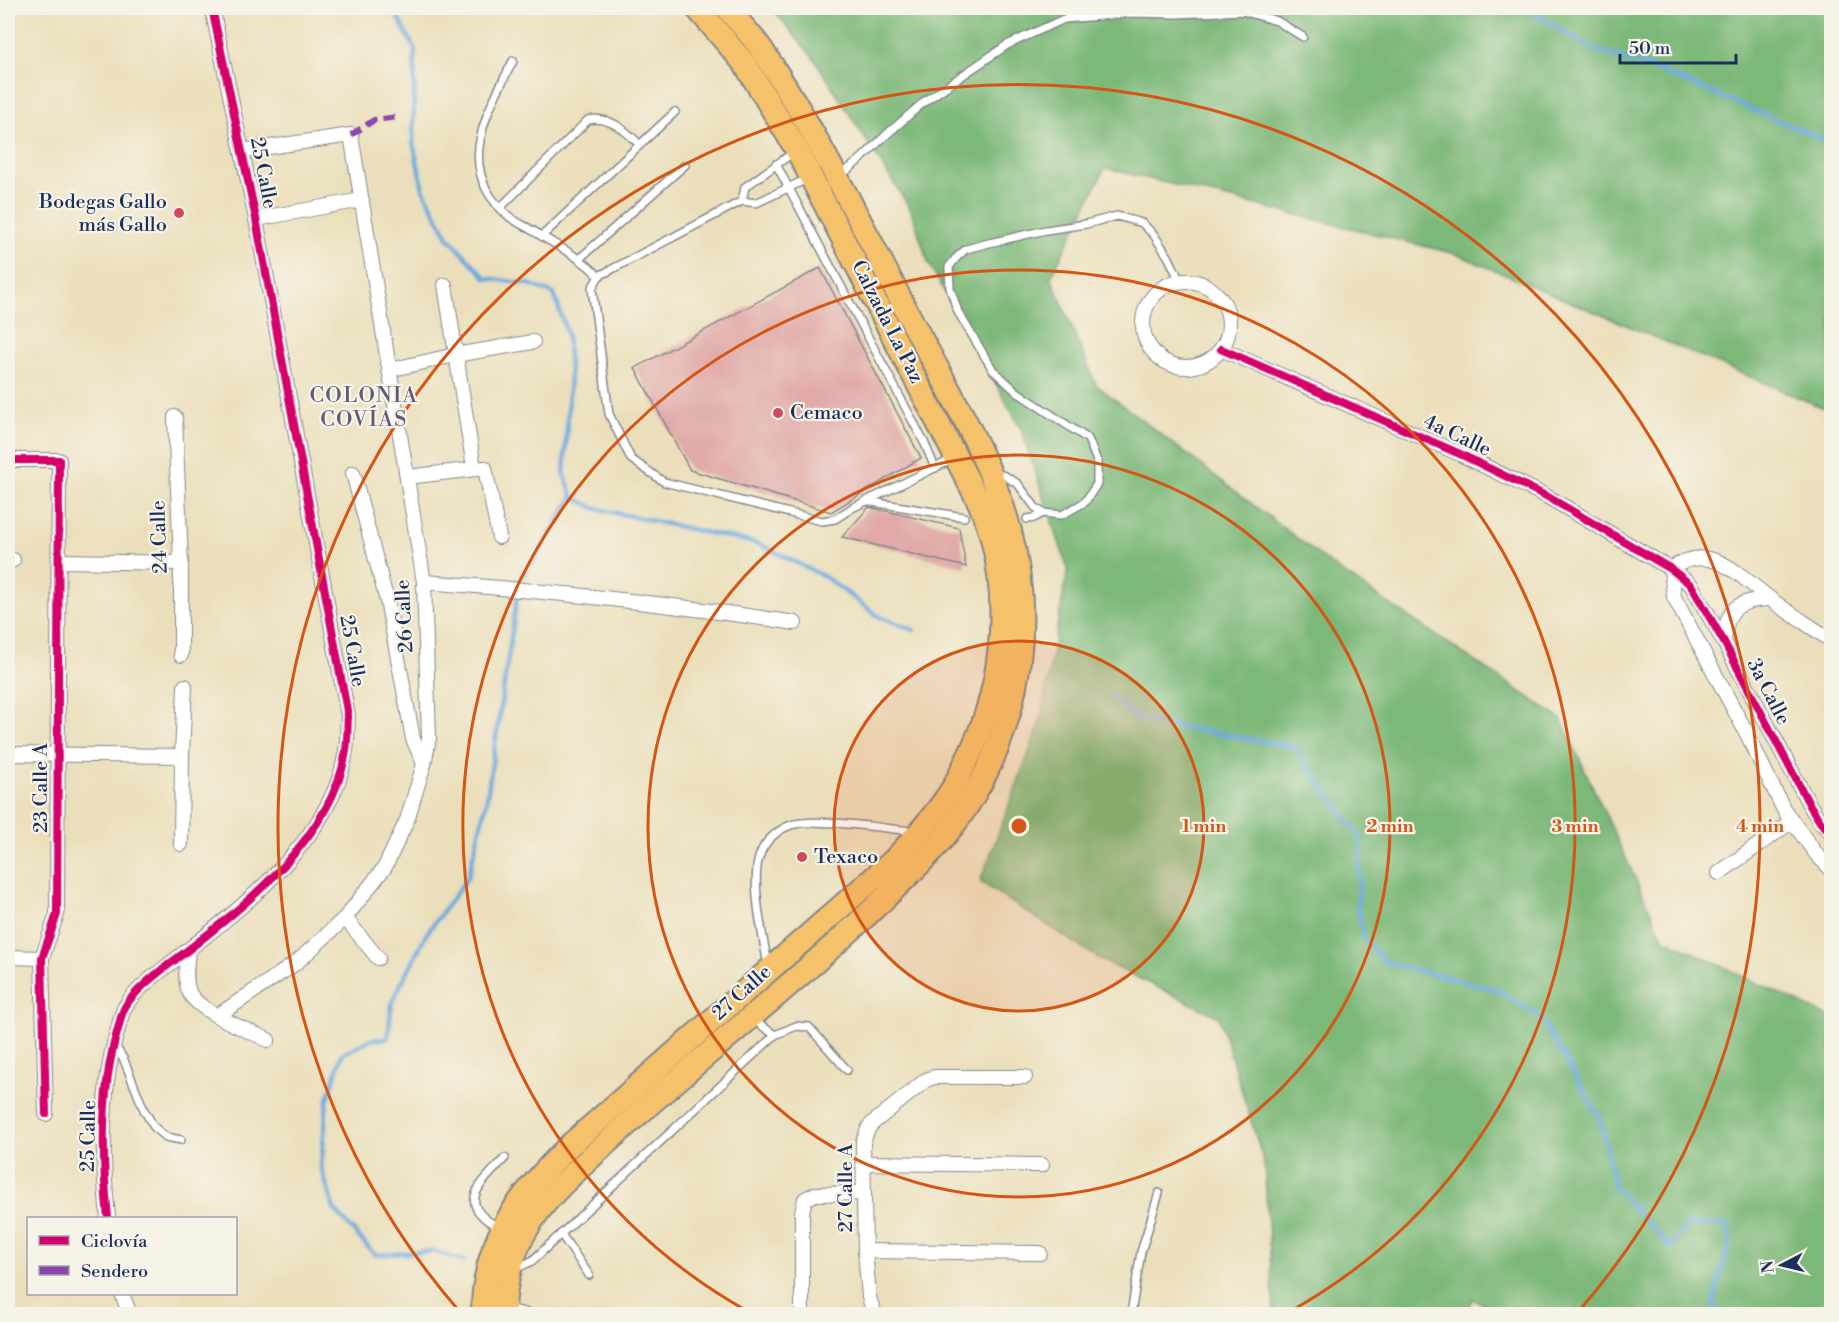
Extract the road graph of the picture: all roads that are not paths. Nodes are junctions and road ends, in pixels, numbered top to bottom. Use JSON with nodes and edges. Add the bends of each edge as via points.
{"nodes":[{"id":1,"x":212,"y":8,"type":"edge"},
{"id":2,"x":697,"y":8,"type":"edge"},
{"id":3,"x":726,"y":8,"type":"edge"},
{"id":4,"x":1303,"y":37,"type":"dead end"},
{"id":5,"x":513,"y":61,"type":"dead end"},
{"id":6,"x":675,"y":112,"type":"dead end"},
{"id":7,"x":640,"y":145,"type":"junction"},
{"id":8,"x":797,"y":150,"type":"junction"},
{"id":9,"x":242,"y":151,"type":"junction"},
{"id":10,"x":776,"y":164,"type":"junction"},
{"id":11,"x":685,"y":165,"type":"dead end"},
{"id":12,"x":812,"y":177,"type":"junction"},
{"id":13,"x":837,"y":179,"type":"junction"},
{"id":14,"x":789,"y":187,"type":"junction"},
{"id":15,"x":362,"y":200,"type":"junction"},
{"id":16,"x":742,"y":201,"type":"junction"},
{"id":17,"x":501,"y":207,"type":"junction"},
{"id":18,"x":256,"y":219,"type":"junction"},
{"id":19,"x":820,"y":219,"type":"junction"},
{"id":20,"x":542,"y":236,"type":"junction"},
{"id":21,"x":579,"y":259,"type":"junction"},
{"id":22,"x":599,"y":276,"type":"junction"},
{"id":23,"x":1180,"y":281,"type":"junction"},
{"id":24,"x":445,"y":285,"type":"dead end"},
{"id":25,"x":533,"y":342,"type":"dead end"},
{"id":26,"x":1221,"y":349,"type":"junction"},
{"id":27,"x":455,"y":355,"type":"junction"},
{"id":28,"x":389,"y":370,"type":"junction"},
{"id":29,"x":175,"y":417,"type":"dead end"},
{"id":30,"x":957,"y":458,"type":"junction"},
{"id":31,"x":8,"y":460,"type":"edge"},
{"id":32,"x":474,"y":468,"type":"junction"},
{"id":33,"x":935,"y":468,"type":"junction"},
{"id":34,"x":990,"y":472,"type":"junction"},
{"id":35,"x":353,"y":473,"type":"dead end"},
{"id":36,"x":407,"y":477,"type":"junction"},
{"id":37,"x":866,"y":501,"type":"junction"},
{"id":38,"x":1043,"y":513,"type":"junction"},
{"id":39,"x":964,"y":517,"type":"dead end"},
{"id":40,"x":1027,"y":519,"type":"dead end"},
{"id":41,"x":499,"y":537,"type":"dead end"},
{"id":42,"x":59,"y":561,"type":"junction"},
{"id":43,"x":182,"y":563,"type":"junction"},
{"id":44,"x":1671,"y":569,"type":"junction"},
{"id":45,"x":424,"y":582,"type":"junction"},
{"id":46,"x":1770,"y":599,"type":"junction"},
{"id":47,"x":795,"y":623,"type":"dead end"},
{"id":48,"x":1832,"y":640,"type":"edge"},
{"id":49,"x":1724,"y":642,"type":"junction"},
{"id":50,"x":181,"y":655,"type":"dead end"},
{"id":51,"x":1009,"y":668,"type":"junction"},
{"id":52,"x":185,"y":686,"type":"dead end"},
{"id":53,"x":8,"y":754,"type":"edge"},
{"id":54,"x":58,"y":755,"type":"junction"},
{"id":55,"x":182,"y":756,"type":"junction"},
{"id":56,"x":424,"y":764,"type":"junction"},
{"id":57,"x":1792,"y":821,"type":"junction"},
{"id":58,"x":920,"y":832,"type":"junction"},
{"id":59,"x":1832,"y":833,"type":"edge"},
{"id":60,"x":181,"y":844,"type":"dead end"},
{"id":61,"x":1832,"y":870,"type":"edge"},
{"id":62,"x":1719,"y":873,"type":"dead end"},
{"id":63,"x":345,"y":918,"type":"junction"},
{"id":64,"x":188,"y":950,"type":"junction"},
{"id":65,"x":8,"y":957,"type":"edge"},
{"id":66,"x":42,"y":958,"type":"junction"},
{"id":67,"x":378,"y":958,"type":"dead end"},
{"id":68,"x":769,"y":970,"type":"junction"},
{"id":69,"x":217,"y":1016,"type":"junction"},
{"id":70,"x":750,"y":1017,"type":"junction"},
{"id":71,"x":775,"y":1035,"type":"junction"},
{"id":72,"x":268,"y":1040,"type":"dead end"},
{"id":73,"x":114,"y":1044,"type":"junction"},
{"id":74,"x":847,"y":1070,"type":"dead end"},
{"id":75,"x":1025,"y":1077,"type":"dead end"},
{"id":76,"x":46,"y":1114,"type":"dead end"},
{"id":77,"x":182,"y":1140,"type":"dead end"},
{"id":78,"x":505,"y":1158,"type":"dead end"},
{"id":79,"x":863,"y":1162,"type":"junction"},
{"id":80,"x":1042,"y":1165,"type":"dead end"},
{"id":81,"x":864,"y":1193,"type":"junction"},
{"id":82,"x":1159,"y":1193,"type":"dead end"},
{"id":83,"x":108,"y":1217,"type":"edge"},
{"id":84,"x":502,"y":1229,"type":"junction"},
{"id":85,"x":561,"y":1234,"type":"junction"},
{"id":86,"x":865,"y":1251,"type":"junction"},
{"id":87,"x":1040,"y":1253,"type":"dead end"},
{"id":88,"x":509,"y":1272,"type":"junction"},
{"id":89,"x":589,"y":1275,"type":"dead end"},
{"id":90,"x":123,"y":1295,"type":"edge"},
{"id":91,"x":497,"y":1312,"type":"edge"},
{"id":92,"x":130,"y":1314,"type":"edge"},
{"id":93,"x":532,"y":1314,"type":"edge"},
{"id":94,"x":802,"y":1314,"type":"edge"},
{"id":95,"x":874,"y":1314,"type":"edge"},
{"id":96,"x":1131,"y":1314,"type":"edge"}],
"edges":[{"from":1,"to":9,"type":"street","name":"25 Calle"},
{"from":2,"to":8,"type":"main road","name":"Calzada La Paz","via":[[745,64]]},
{"from":3,"to":13,"type":"main road","name":"Calzada La Paz","via":[[760,47]]},
{"from":4,"to":13,"type":"lane","via":[[1277,21],[1242,11],[1064,18],[1007,45],[925,101]]},
{"from":5,"to":17,"type":"lane","via":[[484,119],[478,156],[485,190]]},
{"from":6,"to":7,"type":"lane"},
{"from":7,"to":17,"type":"lane","via":[[605,119],[588,120]]},
{"from":7,"to":20,"type":"lane"},
{"from":8,"to":10,"type":"lane"},
{"from":8,"to":12,"type":"main road","name":"Calzada La Paz"},
{"from":9,"to":15,"type":"street","name":"26 Calle","via":[[351,135]]},
{"from":9,"to":18,"type":"street","name":"25 Calle"},
{"from":10,"to":14,"type":"lane"},
{"from":10,"to":16,"type":"lane","via":[[745,187]]},
{"from":11,"to":21,"type":"lane"},
{"from":12,"to":14,"type":"lane"},
{"from":12,"to":19,"type":"main road","name":"Calzada La Paz"},
{"from":13,"to":34,"type":"main road","name":"Calzada La Paz"},
{"from":14,"to":16,"type":"lane","via":[[756,203]]},
{"from":14,"to":19,"type":"lane"},
{"from":15,"to":18,"type":"street"},
{"from":15,"to":28,"type":"street","name":"26 Calle"},
{"from":16,"to":22,"type":"lane"},
{"from":17,"to":20,"type":"lane","via":[[510,218]]},
{"from":18,"to":64,"type":"street","name":"25 Calle","via":[[348,716],[345,757],[332,798],[310,837],[266,882]]},
{"from":19,"to":30,"type":"main road","name":"Calzada La Paz"},
{"from":19,"to":33,"type":"lane"},
{"from":20,"to":21,"type":"lane"},
{"from":21,"to":22,"type":"lane"},
{"from":22,"to":37,"type":"lane","via":[[592,288],[609,414],[631,459],[664,482],[822,521],[835,519]]},
{"from":23,"to":26,"type":"street","via":[[1208,287],[1226,308],[1229,322]]},
{"from":23,"to":26,"type":"street","via":[[1155,294],[1147,306],[1143,319],[1149,346],[1165,361],[1185,367],[1211,359]]},
{"from":23,"to":38,"type":"lane","via":[[1154,235],[1142,223],[1117,216],[966,249],[949,267],[950,288],[958,312],[993,370],[1017,392],[1088,439],[1097,461],[1097,484],[1085,502],[1062,515]]},
{"from":24,"to":27,"type":"street"},
{"from":25,"to":27,"type":"street"},
{"from":26,"to":44,"type":"street","name":"4a Calle","via":[[1548,497]]},
{"from":27,"to":28,"type":"street"},
{"from":27,"to":32,"type":"street"},
{"from":28,"to":36,"type":"street","name":"26 Calle"},
{"from":29,"to":43,"type":"street","name":"24 Calle"},
{"from":30,"to":33,"type":"lane"},
{"from":30,"to":51,"type":"main road","name":"Calzada La Paz","via":[[992,539]]},
{"from":31,"to":42,"type":"street","name":"23 Calle A","via":[[59,459]]},
{"from":32,"to":36,"type":"street"},
{"from":32,"to":41,"type":"street","via":[[485,468],[487,472]]},
{"from":33,"to":37,"type":"lane"},
{"from":34,"to":38,"type":"lane","via":[[1012,479]]},
{"from":34,"to":51,"type":"main road","name":"Calzada La Paz","via":[[1017,561],[1022,617]]},
{"from":35,"to":56,"type":"street","via":[[388,605],[414,739]]},
{"from":36,"to":45,"type":"street","name":"26 Calle"},
{"from":37,"to":39,"type":"lane"},
{"from":38,"to":40,"type":"lane"},
{"from":42,"to":43,"type":"street"},
{"from":42,"to":54,"type":"street","name":"23 Calle A"},
{"from":43,"to":50,"type":"street","name":"24 Calle"},
{"from":44,"to":46,"type":"street","via":[[1699,559],[1713,560],[1744,576]]},
{"from":44,"to":49,"type":"street","name":"3a Calle","via":[[1691,585]]},
{"from":44,"to":57,"type":"street","name":"3a Calle","via":[[1674,597]]},
{"from":45,"to":47,"type":"street"},
{"from":45,"to":56,"type":"street","name":"26 Calle","via":[[429,738]]},
{"from":46,"to":48,"type":"street"},
{"from":46,"to":49,"type":"street","via":[[1747,601],[1734,609],[1728,617]]},
{"from":49,"to":59,"type":"street","name":"3a Calle","via":[[1809,804]]},
{"from":51,"to":58,"type":"main road","name":"27 Calle","via":[[950,793]]},
{"from":51,"to":70,"type":"main road","name":"27 Calle","via":[[1004,729],[974,796],[943,839],[828,951]]},
{"from":52,"to":55,"type":"street"},
{"from":53,"to":54,"type":"street"},
{"from":54,"to":55,"type":"street"},
{"from":54,"to":66,"type":"street","name":"23 Calle A","via":[[57,914]]},
{"from":55,"to":60,"type":"street"},
{"from":56,"to":63,"type":"street","name":"26 Calle","via":[[408,820],[385,867]]},
{"from":57,"to":61,"type":"street","name":"3a Calle"},
{"from":57,"to":62,"type":"street"},
{"from":58,"to":68,"type":"main road","name":"27 Calle","via":[[893,861]]},
{"from":58,"to":68,"type":"lane","via":[[821,823],[791,825],[777,832],[765,845],[758,862],[757,901]]},
{"from":63,"to":67,"type":"street"},
{"from":63,"to":69,"type":"street","name":"26 Calle","via":[[296,963]]},
{"from":64,"to":69,"type":"street","via":[[189,990]]},
{"from":64,"to":73,"type":"street","name":"25 Calle","via":[[150,979],[125,1007]]},
{"from":65,"to":66,"type":"street"},
{"from":66,"to":76,"type":"street","name":"23 Calle A"},
{"from":68,"to":84,"type":"main road","name":"27 Calle","via":[[538,1176]]},
{"from":69,"to":72,"type":"street"},
{"from":70,"to":71,"type":"lane"},
{"from":70,"to":88,"type":"main road","name":"27 Calle","via":[[556,1189],[527,1227]]},
{"from":71,"to":74,"type":"lane","via":[[796,1026],[809,1027]]},
{"from":71,"to":85,"type":"lane"},
{"from":73,"to":77,"type":"lane","via":[[153,1127],[166,1137]]},
{"from":73,"to":83,"type":"street","name":"25 Calle","via":[[106,1108]]},
{"from":75,"to":79,"type":"street","name":"27 Calle A","via":[[926,1080],[869,1127],[863,1142]]},
{"from":78,"to":84,"type":"lane","via":[[474,1195],[480,1216]]},
{"from":79,"to":80,"type":"street"},
{"from":79,"to":81,"type":"street","name":"27 Calle A"},
{"from":81,"to":86,"type":"street","name":"27 Calle A"},
{"from":81,"to":94,"type":"street","via":[[815,1194],[805,1199]]},
{"from":82,"to":96,"type":"lane","via":[[1141,1252]]},
{"from":84,"to":91,"type":"main road","name":"27 Calle","via":[[484,1286]]},
{"from":85,"to":88,"type":"lane","via":[[532,1261]]},
{"from":85,"to":89,"type":"lane"},
{"from":86,"to":87,"type":"street"},
{"from":86,"to":95,"type":"street","name":"27 Calle A"},
{"from":88,"to":91,"type":"main road","name":"27 Calle"},
{"from":90,"to":92,"type":"street"},
{"from":91,"to":93,"type":"lane"}]}
